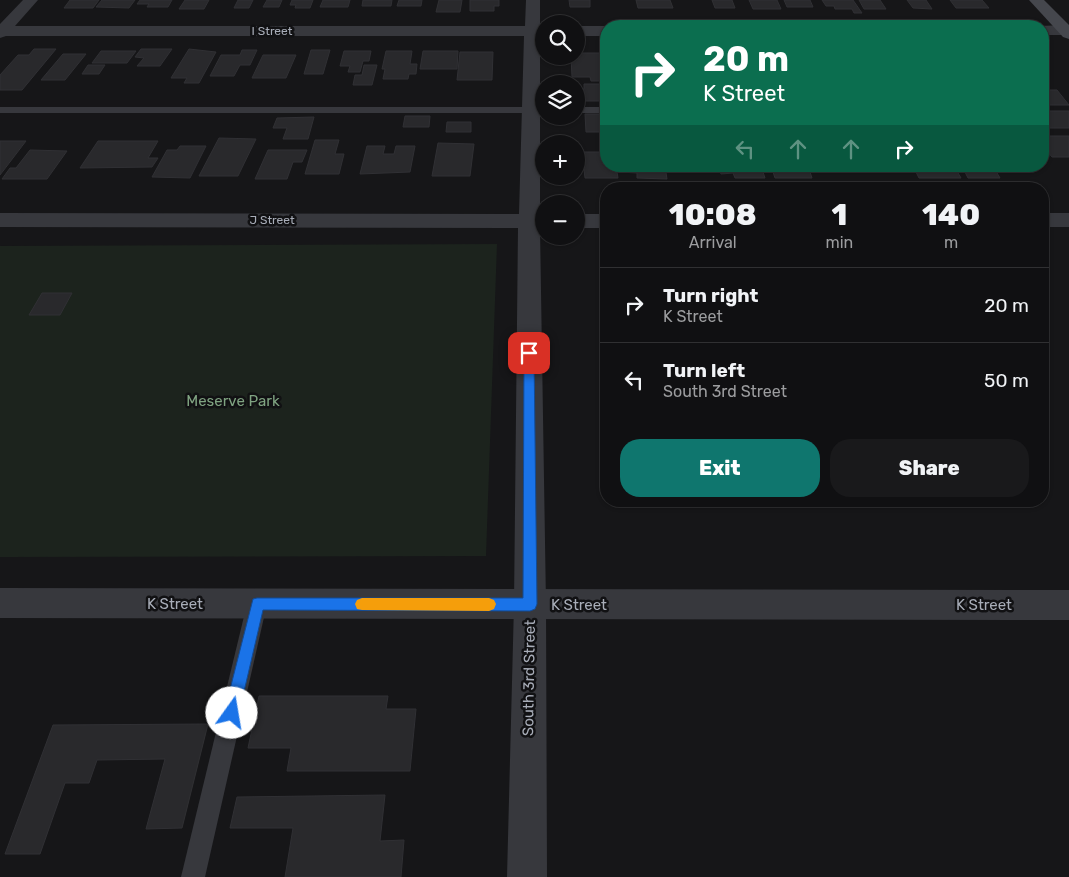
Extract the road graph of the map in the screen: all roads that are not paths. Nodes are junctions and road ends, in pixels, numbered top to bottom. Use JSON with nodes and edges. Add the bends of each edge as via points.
{"nodes":[{"id":1,"x":32,"y":0,"type":"edge"},
{"id":2,"x":533,"y":0,"type":"edge"},
{"id":3,"x":1036,"y":0,"type":"edge"},
{"id":4,"x":535,"y":15,"type":"edge"},
{"id":5,"x":535,"y":31,"type":"edge"},
{"id":6,"x":585,"y":31,"type":"edge"},
{"id":7,"x":600,"y":31,"type":"edge"},
{"id":8,"x":1049,"y":31,"type":"edge"},
{"id":9,"x":0,"y":32,"type":"edge"},
{"id":10,"x":1068,"y":32,"type":"edge"},
{"id":11,"x":0,"y":110,"type":"edge"},
{"id":12,"x":535,"y":110,"type":"edge"},
{"id":13,"x":585,"y":110,"type":"edge"},
{"id":14,"x":600,"y":110,"type":"edge"},
{"id":15,"x":538,"y":125,"type":"edge"},
{"id":16,"x":536,"y":195,"type":"edge"},
{"id":17,"x":0,"y":220,"type":"edge"},
{"id":18,"x":1049,"y":220,"type":"edge"},
{"id":19,"x":1069,"y":220,"type":"edge"},
{"id":20,"x":535,"y":221,"type":"edge"},
{"id":21,"x":585,"y":221,"type":"edge"},
{"id":22,"x":600,"y":221,"type":"edge"},
{"id":23,"x":536,"y":245,"type":"edge"},
{"id":24,"x":0,"y":603,"type":"edge"},
{"id":25,"x":257,"y":604,"type":"junction"},
{"id":26,"x":530,"y":604,"type":"junction"},
{"id":27,"x":1069,"y":606,"type":"edge"},
{"id":28,"x":193,"y":877,"type":"edge"},
{"id":29,"x":527,"y":877,"type":"edge"}],
"edges":[{"from":1,"to":9,"type":"street"},
{"from":2,"to":4,"type":"street","name":"South 3rd Street"},
{"from":3,"to":10,"type":"main road"},
{"from":5,"to":9,"type":"street","name":"I Street"},
{"from":6,"to":7,"type":"street"},
{"from":8,"to":10,"type":"street"},
{"from":11,"to":12,"type":"lane"},
{"from":13,"to":14,"type":"lane"},
{"from":15,"to":16,"type":"street","name":"South 3rd Street"},
{"from":17,"to":20,"type":"street","name":"J Street"},
{"from":18,"to":19,"type":"street"},
{"from":21,"to":22,"type":"street"},
{"from":23,"to":26,"type":"street","name":"South 3rd Street"},
{"from":24,"to":25,"type":"street","name":"K Street"},
{"from":25,"to":26,"type":"street","name":"K Street"},
{"from":25,"to":28,"type":"lane"},
{"from":26,"to":27,"type":"street","name":"K Street"},
{"from":26,"to":29,"type":"street","name":"South 3rd Street"}]}
